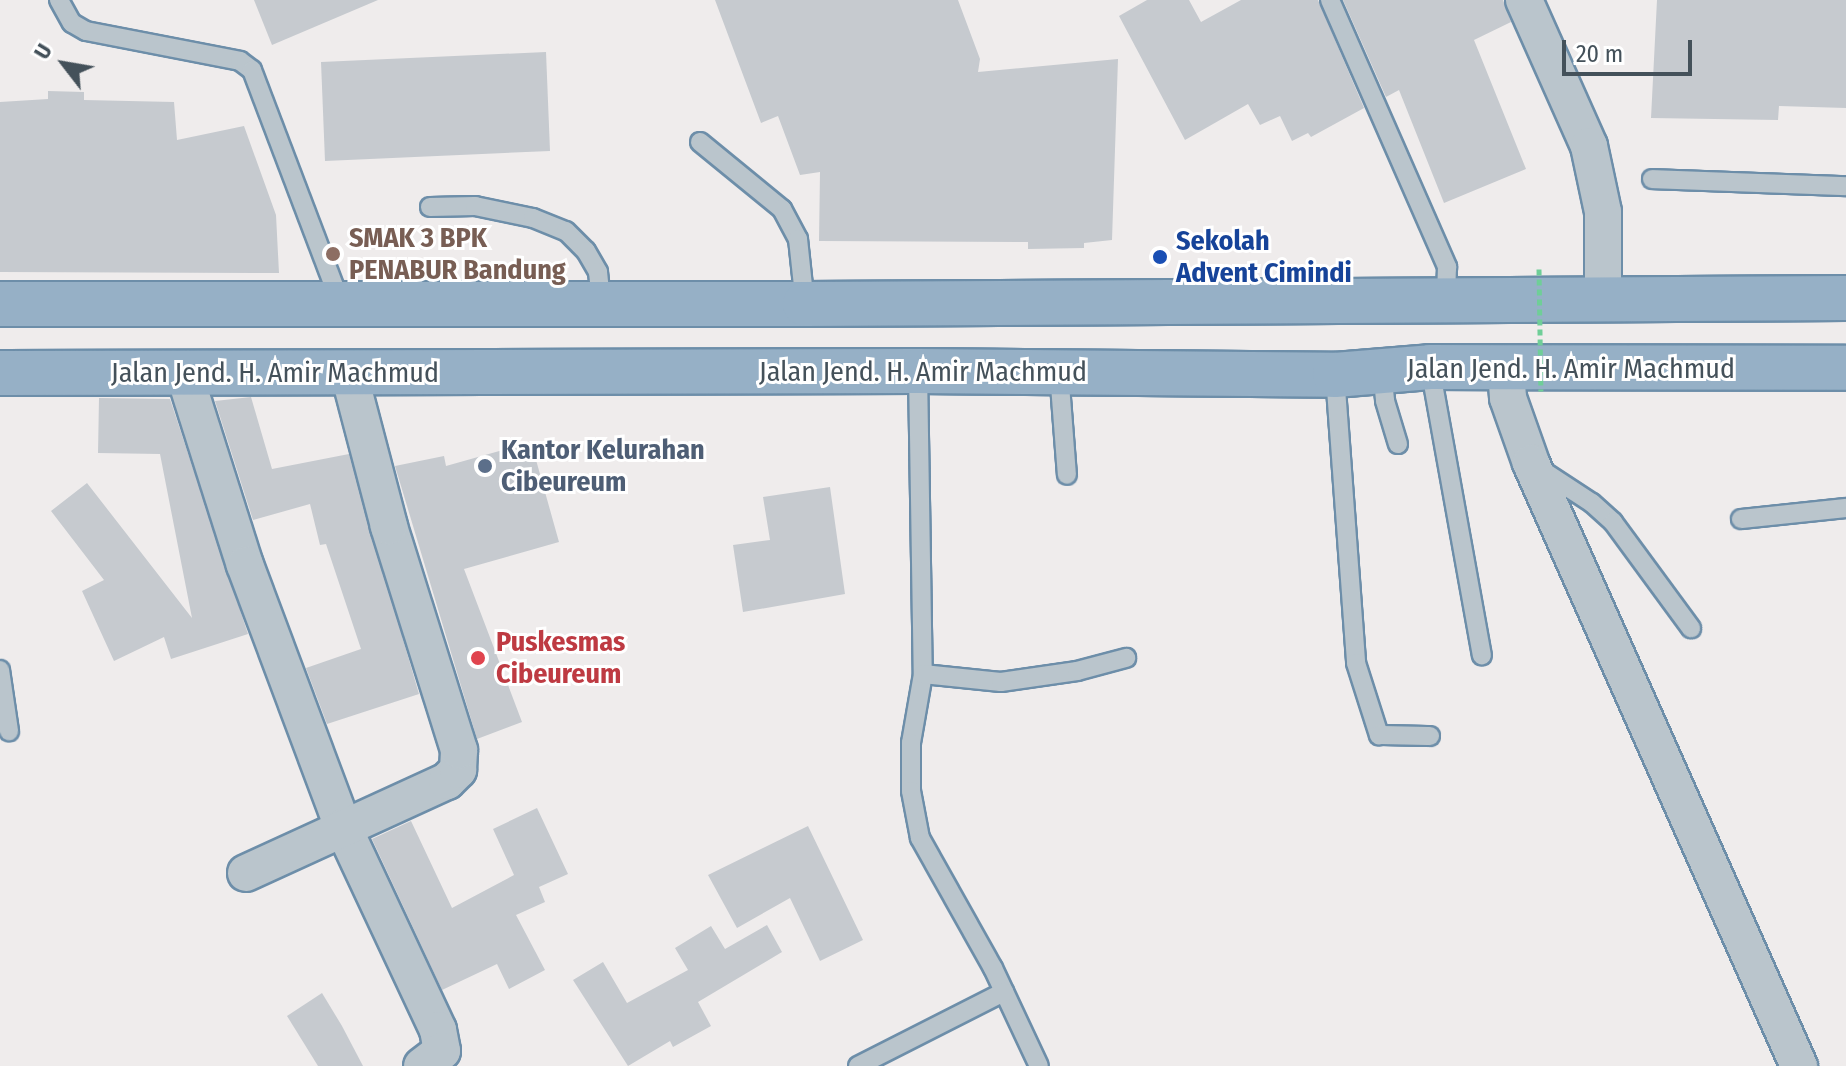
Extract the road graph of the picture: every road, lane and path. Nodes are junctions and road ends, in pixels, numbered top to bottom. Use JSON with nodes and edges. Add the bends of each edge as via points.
{"nodes":[{"id":1,"x":59,"y":0,"type":"edge"},
{"id":2,"x":1330,"y":0,"type":"edge"},
{"id":3,"x":1524,"y":0,"type":"edge"},
{"id":4,"x":700,"y":142,"type":"dead end"},
{"id":5,"x":1652,"y":179,"type":"dead end"},
{"id":6,"x":1846,"y":186,"type":"edge"},
{"id":7,"x":430,"y":207,"type":"dead end"},
{"id":8,"x":1539,"y":269,"type":"dead end"},
{"id":9,"x":1846,"y":298,"type":"edge"},
{"id":10,"x":1603,"y":299,"type":"junction"},
{"id":11,"x":1446,"y":300,"type":"junction"},
{"id":12,"x":340,"y":302,"type":"junction"},
{"id":13,"x":601,"y":302,"type":"junction"},
{"id":14,"x":0,"y":304,"type":"edge"},
{"id":15,"x":805,"y":304,"type":"junction"},
{"id":16,"x":1430,"y":367,"type":"junction"},
{"id":17,"x":1846,"y":368,"type":"edge"},
{"id":18,"x":918,"y":371,"type":"junction"},
{"id":19,"x":1382,"y":371,"type":"junction"},
{"id":20,"x":1059,"y":372,"type":"junction"},
{"id":21,"x":0,"y":373,"type":"edge"},
{"id":22,"x":184,"y":373,"type":"junction"},
{"id":23,"x":349,"y":373,"type":"junction"},
{"id":24,"x":1335,"y":375,"type":"junction"},
{"id":25,"x":1523,"y":380,"type":"junction"},
{"id":26,"x":1398,"y":444,"type":"dead end"},
{"id":27,"x":1531,"y":463,"type":"junction"},
{"id":28,"x":1067,"y":475,"type":"dead end"},
{"id":29,"x":1846,"y":508,"type":"edge"},
{"id":30,"x":1741,"y":519,"type":"dead end"},
{"id":31,"x":1691,"y":628,"type":"dead end"},
{"id":32,"x":1482,"y":655,"type":"dead end"},
{"id":33,"x":1126,"y":658,"type":"dead end"},
{"id":34,"x":0,"y":670,"type":"edge"},
{"id":35,"x":923,"y":674,"type":"junction"},
{"id":36,"x":9,"y":731,"type":"dead end"},
{"id":37,"x":1430,"y":736,"type":"dead end"},
{"id":38,"x":343,"y":827,"type":"junction"},
{"id":39,"x":246,"y":873,"type":"dead end"},
{"id":40,"x":1004,"y":992,"type":"junction"},
{"id":41,"x":438,"y":1061,"type":"edge"},
{"id":42,"x":858,"y":1066,"type":"edge"},
{"id":43,"x":1039,"y":1066,"type":"edge"},
{"id":44,"x":1799,"y":1066,"type":"edge"}],
"edges":[{"from":1,"to":12,"type":"lane","via":[[72,23],[86,31],[240,61],[252,70]]},
{"from":2,"to":11,"type":"lane","via":[[1447,267]]},
{"from":3,"to":10,"type":"street","via":[[1589,146],[1603,212]]},
{"from":4,"to":15,"type":"lane","via":[[782,209],[798,239]]},
{"from":5,"to":6,"type":"lane"},
{"from":7,"to":13,"type":"lane","via":[[475,206],[566,231],[598,272]]},
{"from":8,"to":25,"type":"path","bridge":true},
{"from":9,"to":10,"type":"highway"},
{"from":10,"to":11,"type":"highway"},
{"from":11,"to":15,"type":"highway"},
{"from":12,"to":13,"type":"highway"},
{"from":12,"to":14,"type":"highway"},
{"from":13,"to":15,"type":"highway"},
{"from":16,"to":19,"type":"highway","name":"Jalan Jend. H. Amir Machmud"},
{"from":16,"to":25,"type":"highway","name":"Jalan Jend. H. Amir Machmud"},
{"from":16,"to":32,"type":"lane"},
{"from":17,"to":25,"type":"highway","name":"Jalan Jend. H. Amir Machmud"},
{"from":18,"to":20,"type":"highway","name":"Jalan Jend. H. Amir Machmud"},
{"from":18,"to":23,"type":"highway","name":"Jalan Jend. H. Amir Machmud"},
{"from":18,"to":35,"type":"lane"},
{"from":19,"to":24,"type":"highway","name":"Jalan Jend. H. Amir Machmud"},
{"from":19,"to":26,"type":"lane"},
{"from":20,"to":24,"type":"highway","name":"Jalan Jend. H. Amir Machmud"},
{"from":20,"to":28,"type":"lane"},
{"from":21,"to":22,"type":"highway","name":"Jalan Jend. H. Amir Machmud"},
{"from":22,"to":23,"type":"highway","name":"Jalan Jend. H. Amir Machmud"},
{"from":22,"to":38,"type":"street","via":[[245,565]]},
{"from":23,"to":38,"type":"street","via":[[389,526],[459,750],[458,770],[447,781]]},
{"from":24,"to":37,"type":"lane","via":[[1356,663],[1379,735]]},
{"from":25,"to":27,"type":"street","via":[[1508,398]]},
{"from":27,"to":31,"type":"lane","via":[[1613,522]]},
{"from":27,"to":44,"type":"street"},
{"from":29,"to":30,"type":"lane"},
{"from":33,"to":35,"type":"lane","via":[[1001,682]]},
{"from":34,"to":36,"type":"lane"},
{"from":35,"to":40,"type":"lane","via":[[911,743],[911,791],[920,838]]},
{"from":38,"to":39,"type":"street"},
{"from":38,"to":41,"type":"street","via":[[438,1030]]},
{"from":40,"to":42,"type":"lane"},
{"from":40,"to":43,"type":"lane"}]}
